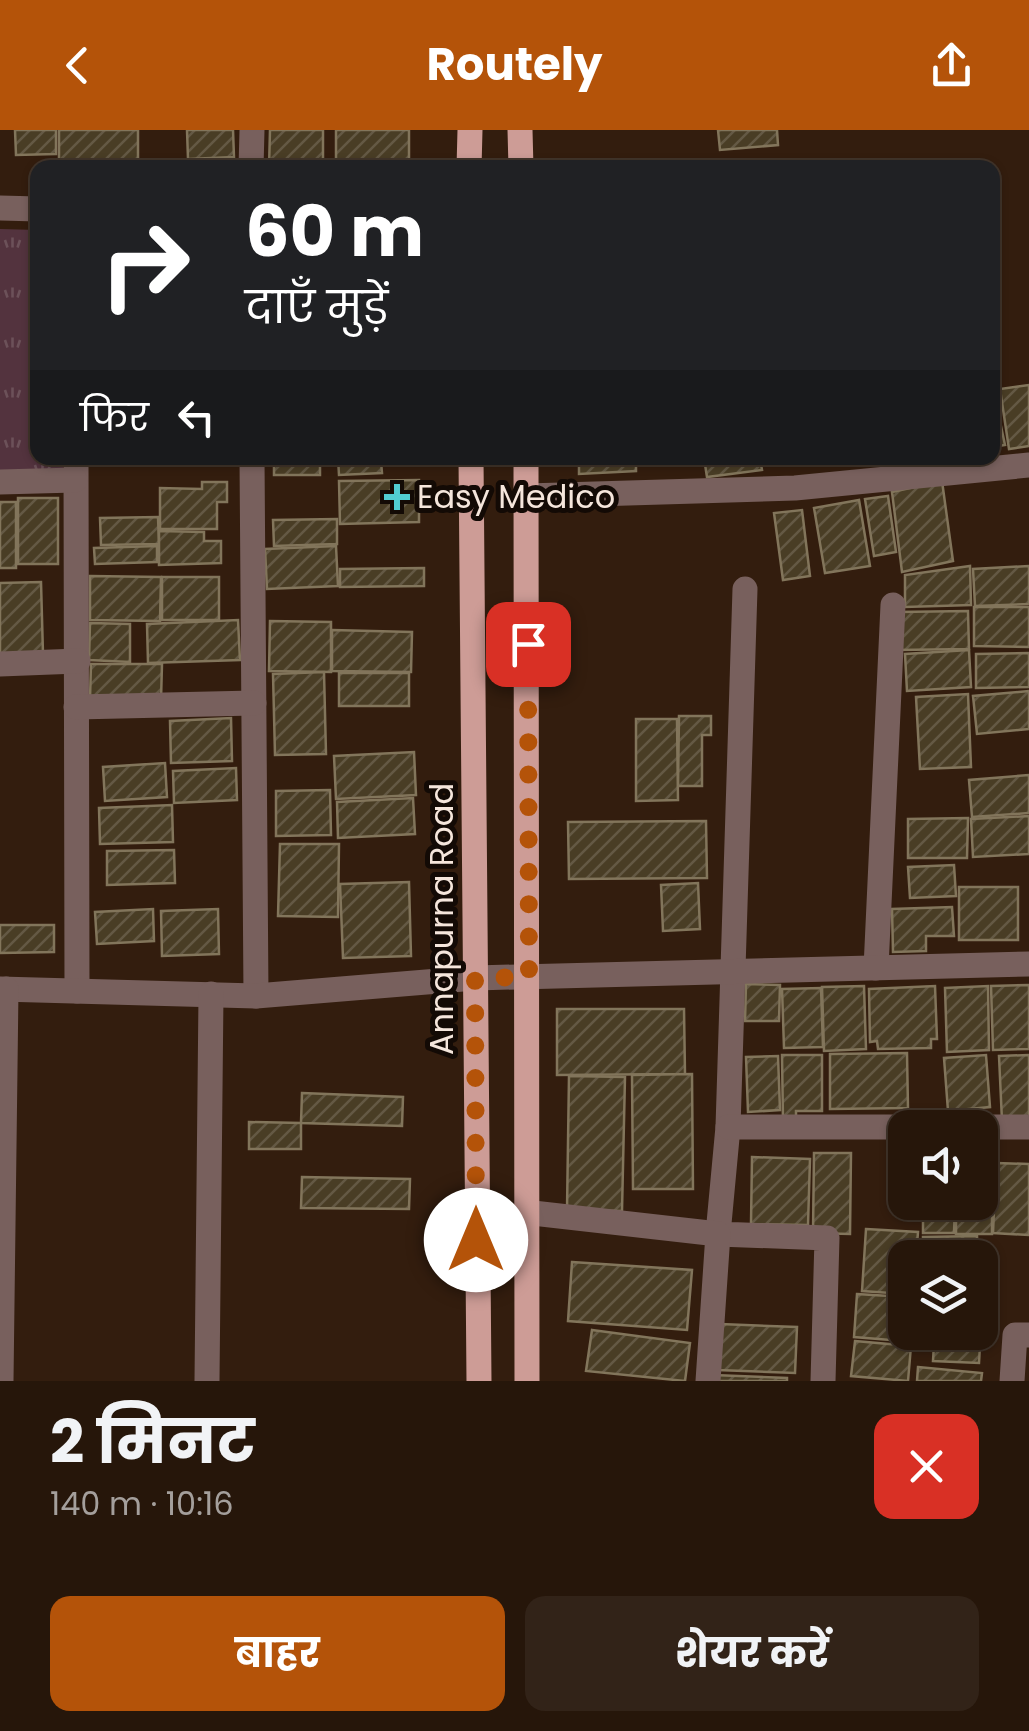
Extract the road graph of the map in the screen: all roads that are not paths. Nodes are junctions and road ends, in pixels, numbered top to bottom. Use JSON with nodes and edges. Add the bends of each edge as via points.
{"nodes":[{"id":1,"x":252,"y":130,"type":"edge"},
{"id":2,"x":470,"y":130,"type":"edge"},
{"id":3,"x":520,"y":130,"type":"edge"},
{"id":4,"x":251,"y":160,"type":"edge"},
{"id":5,"x":469,"y":160,"type":"edge"},
{"id":6,"x":521,"y":160,"type":"edge"},
{"id":7,"x":0,"y":208,"type":"edge"},
{"id":8,"x":30,"y":209,"type":"edge"},
{"id":9,"x":252,"y":465,"type":"edge"},
{"id":10,"x":470,"y":465,"type":"edge"},
{"id":11,"x":526,"y":465,"type":"edge"},
{"id":12,"x":1029,"y":465,"type":"edge"},
{"id":13,"x":75,"y":469,"type":"edge"},
{"id":14,"x":0,"y":482,"type":"edge"},
{"id":15,"x":527,"y":496,"type":"junction"},
{"id":16,"x":744,"y":589,"type":"dead end"},
{"id":17,"x":893,"y":605,"type":"dead end"},
{"id":18,"x":78,"y":662,"type":"junction"},
{"id":19,"x":0,"y":664,"type":"edge"},
{"id":20,"x":254,"y":703,"type":"junction"},
{"id":21,"x":76,"y":707,"type":"junction"},
{"id":22,"x":1029,"y":964,"type":"edge"},
{"id":23,"x":876,"y":968,"type":"junction"},
{"id":24,"x":732,"y":972,"type":"junction"},
{"id":25,"x":529,"y":977,"type":"junction"},
{"id":26,"x":475,"y":978,"type":"junction"},
{"id":27,"x":3,"y":989,"type":"edge"},
{"id":28,"x":77,"y":991,"type":"junction"},
{"id":29,"x":210,"y":994,"type":"junction"},
{"id":30,"x":256,"y":996,"type":"junction"},
{"id":31,"x":728,"y":1127,"type":"junction"},
{"id":32,"x":1029,"y":1127,"type":"edge"},
{"id":33,"x":524,"y":1212,"type":"junction"},
{"id":34,"x":718,"y":1234,"type":"junction"},
{"id":35,"x":1029,"y":1336,"type":"edge"},
{"id":36,"x":1,"y":1381,"type":"edge"},
{"id":37,"x":207,"y":1381,"type":"edge"},
{"id":38,"x":479,"y":1381,"type":"edge"},
{"id":39,"x":527,"y":1381,"type":"edge"},
{"id":40,"x":708,"y":1381,"type":"edge"},
{"id":41,"x":823,"y":1381,"type":"edge"},
{"id":42,"x":1012,"y":1381,"type":"edge"}],
"edges":[{"from":1,"to":4,"type":"street"},
{"from":2,"to":5,"type":"main road"},
{"from":3,"to":6,"type":"main road"},
{"from":7,"to":8,"type":"street"},
{"from":9,"to":20,"type":"street"},
{"from":10,"to":26,"type":"main road","name":"Annapurna Road"},
{"from":11,"to":15,"type":"main road"},
{"from":12,"to":15,"type":"street","via":[[795,488]]},
{"from":13,"to":14,"type":"street"},
{"from":13,"to":18,"type":"street"},
{"from":15,"to":25,"type":"main road"},
{"from":16,"to":24,"type":"street"},
{"from":17,"to":23,"type":"street"},
{"from":18,"to":19,"type":"street"},
{"from":18,"to":21,"type":"street"},
{"from":20,"to":21,"type":"street"},
{"from":20,"to":30,"type":"street"},
{"from":21,"to":28,"type":"street"},
{"from":22,"to":23,"type":"street"},
{"from":23,"to":24,"type":"street"},
{"from":24,"to":25,"type":"street"},
{"from":24,"to":31,"type":"street"},
{"from":25,"to":26,"type":"street"},
{"from":25,"to":33,"type":"main road"},
{"from":26,"to":30,"type":"street"},
{"from":26,"to":38,"type":"main road","name":"Annapurna Road"},
{"from":27,"to":28,"type":"street"},
{"from":27,"to":36,"type":"street"},
{"from":28,"to":29,"type":"street"},
{"from":29,"to":30,"type":"street"},
{"from":29,"to":37,"type":"street"},
{"from":31,"to":32,"type":"street"},
{"from":31,"to":34,"type":"street"},
{"from":33,"to":34,"type":"street"},
{"from":33,"to":39,"type":"main road"},
{"from":34,"to":40,"type":"street"},
{"from":34,"to":41,"type":"street","via":[[828,1238]]},
{"from":35,"to":42,"type":"street","via":[[1016,1335]]}]}
